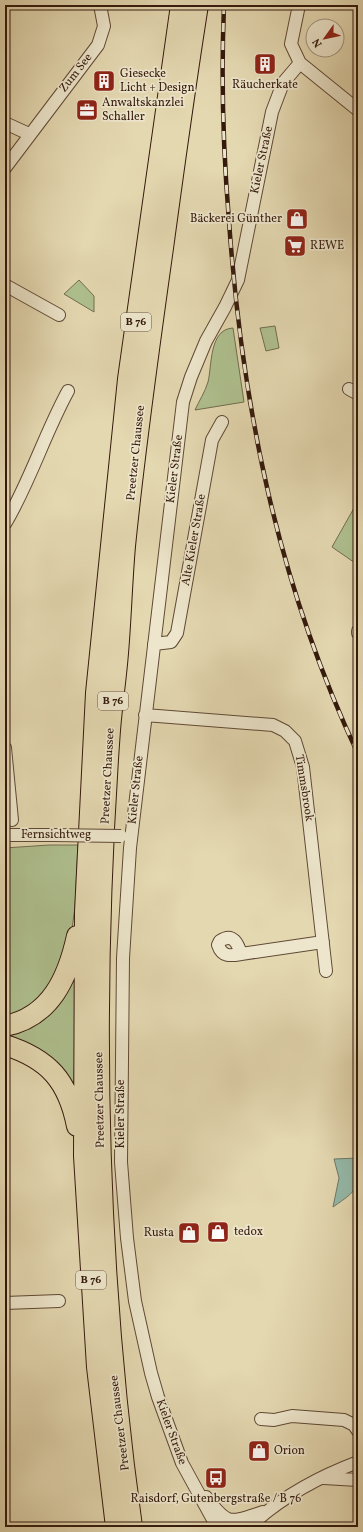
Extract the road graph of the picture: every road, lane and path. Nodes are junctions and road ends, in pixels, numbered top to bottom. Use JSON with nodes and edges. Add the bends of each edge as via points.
{"nodes":[{"id":1,"x":100,"y":5,"type":"edge"},
{"id":2,"x":181,"y":5,"type":"edge"},
{"id":3,"x":198,"y":5,"type":"edge"},
{"id":4,"x":299,"y":5,"type":"edge"},
{"id":5,"x":300,"y":63,"type":"junction"},
{"id":6,"x":358,"y":110,"type":"edge"},
{"id":7,"x":5,"y":123,"type":"edge"},
{"id":8,"x":29,"y":134,"type":"junction"},
{"id":9,"x":5,"y":168,"type":"edge"},
{"id":10,"x":5,"y":284,"type":"edge"},
{"id":11,"x":59,"y":315,"type":"dead end"},
{"id":12,"x":68,"y":391,"type":"dead end"},
{"id":13,"x":222,"y":422,"type":"dead end"},
{"id":14,"x":5,"y":524,"type":"edge"},
{"id":15,"x":154,"y":644,"type":"junction"},
{"id":16,"x":145,"y":715,"type":"junction"},
{"id":17,"x":5,"y":748,"type":"edge"},
{"id":18,"x":12,"y":820,"type":"dead end"},
{"id":19,"x":5,"y":835,"type":"edge"},
{"id":20,"x":126,"y":835,"type":"junction"},
{"id":21,"x":85,"y":912,"type":"junction"},
{"id":22,"x":322,"y":942,"type":"junction"},
{"id":23,"x":241,"y":954,"type":"dead end"},
{"id":24,"x":326,"y":971,"type":"dead end"},
{"id":25,"x":5,"y":1026,"type":"edge"},
{"id":26,"x":5,"y":1045,"type":"edge"},
{"id":27,"x":84,"y":1156,"type":"junction"},
{"id":28,"x":59,"y":1301,"type":"dead end"},
{"id":29,"x":5,"y":1304,"type":"edge"},
{"id":30,"x":261,"y":1418,"type":"dead end"},
{"id":31,"x":358,"y":1431,"type":"edge"},
{"id":32,"x":358,"y":1462,"type":"edge"},
{"id":33,"x":183,"y":1465,"type":"junction"},
{"id":34,"x":321,"y":1478,"type":"junction"},
{"id":35,"x":358,"y":1480,"type":"edge"},
{"id":36,"x":268,"y":1511,"type":"junction"},
{"id":37,"x":116,"y":1527,"type":"edge"},
{"id":38,"x":132,"y":1527,"type":"edge"},
{"id":39,"x":217,"y":1527,"type":"edge"},
{"id":40,"x":249,"y":1527,"type":"edge"}],
"edges":[{"from":1,"to":8,"type":"street","name":"Zum See","via":[[104,26],[98,45]]},
{"from":2,"to":21,"type":"highway","name":"Preetzer Chaussee","number":"B 76","via":[[126,395],[96,693]]},
{"from":3,"to":38,"type":"highway","name":"Preetzer Chaussee","number":"B 76","via":[[144,382],[125,548],[110,728],[102,883],[100,1137],[107,1288],[116,1401]]},
{"from":4,"to":5,"type":"street","via":[[291,44]]},
{"from":5,"to":6,"type":"street"},
{"from":5,"to":15,"type":"street","name":"Kieler Straße","via":[[283,83],[272,112],[238,280],[206,341],[183,402]]},
{"from":7,"to":8,"type":"street"},
{"from":8,"to":9,"type":"street","name":"Zum See"},
{"from":10,"to":11,"type":"street"},
{"from":12,"to":14,"type":"street","via":[[46,433],[16,508]]},
{"from":13,"to":15,"type":"street","name":"Alte Kieler Straße","via":[[212,440],[177,633],[171,642]]},
{"from":15,"to":16,"type":"street","name":"Kieler Straße"},
{"from":16,"to":20,"type":"street","name":"Kieler Straße"},
{"from":16,"to":22,"type":"street","name":"Timmsbrook","via":[[273,725],[286,731],[295,741],[301,759],[306,792]]},
{"from":17,"to":18,"type":"street"},
{"from":19,"to":20,"type":"street","name":"Fernsichtweg","bridge":true},
{"from":20,"to":33,"type":"street","name":"Kieler Straße","via":[[121,1162],[127,1238],[136,1300],[152,1373]]},
{"from":21,"to":25,"type":"highway","number":"B 76","via":[[79,924],[72,960],[63,981],[49,1002],[31,1016]]},
{"from":21,"to":27,"type":"highway","name":"Preetzer Chaussee","number":"B 76"},
{"from":22,"to":23,"type":"street"},
{"from":22,"to":24,"type":"street","name":"Timmsbrook"},
{"from":26,"to":27,"type":"highway","number":"B 76","via":[[36,1058],[62,1082],[73,1108]]},
{"from":27,"to":37,"type":"highway","name":"Preetzer Chaussee","number":"B 76","via":[[97,1366]]},
{"from":28,"to":29,"type":"street"},
{"from":30,"to":31,"type":"street","via":[[274,1420],[292,1416],[344,1420],[354,1425]]},
{"from":32,"to":34,"type":"street"},
{"from":33,"to":36,"type":"street","via":[[221,1517],[232,1520]]},
{"from":33,"to":39,"type":"street","name":"Kieler Straße"},
{"from":34,"to":35,"type":"street"},
{"from":34,"to":36,"type":"street"},
{"from":36,"to":40,"type":"street"}]}
